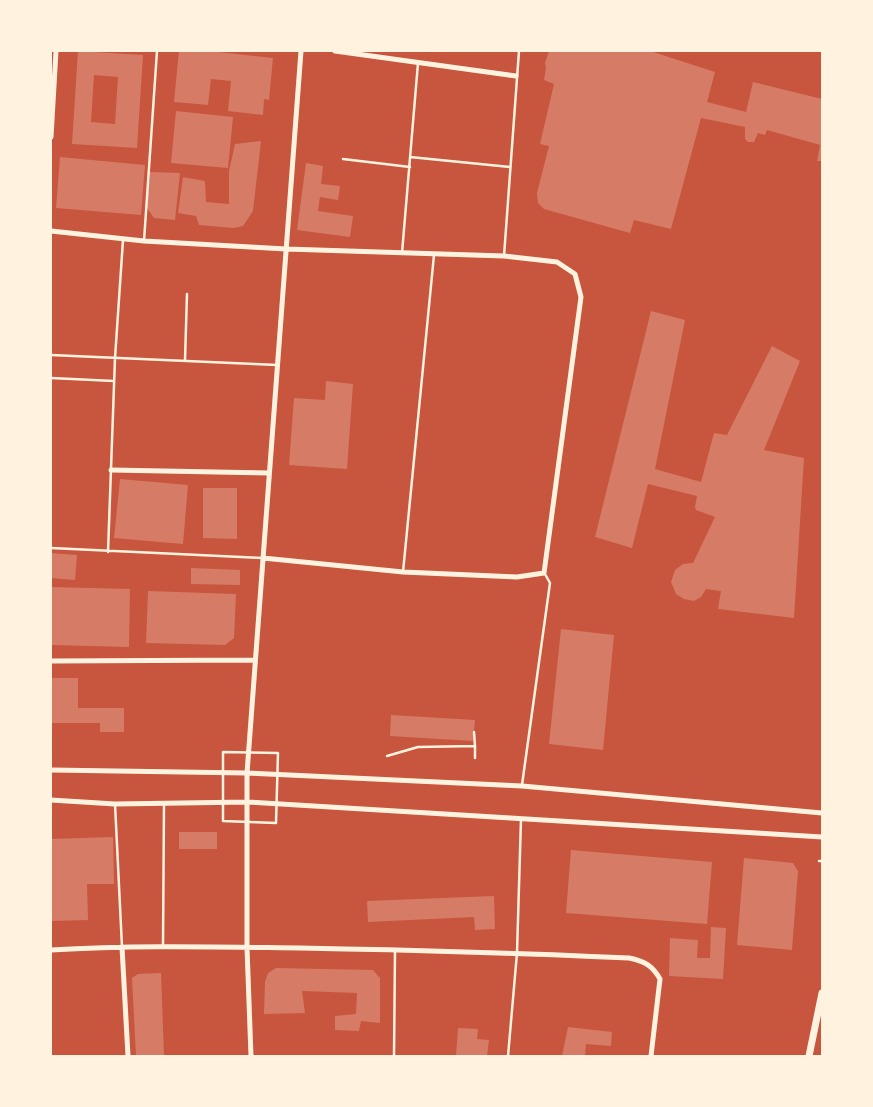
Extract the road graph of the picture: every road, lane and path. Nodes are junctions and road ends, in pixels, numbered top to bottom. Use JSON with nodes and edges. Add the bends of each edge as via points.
{"nodes":[{"id":1,"x":56,"y":51,"type":"edge"},
{"id":2,"x":157,"y":51,"type":"edge"},
{"id":3,"x":301,"y":51,"type":"edge"},
{"id":4,"x":335,"y":51,"type":"edge"},
{"id":5,"x":519,"y":51,"type":"edge"},
{"id":6,"x":418,"y":63,"type":"junction"},
{"id":7,"x":516,"y":76,"type":"junction"},
{"id":8,"x":51,"y":137,"type":"edge"},
{"id":9,"x":410,"y":157,"type":"junction"},
{"id":10,"x":343,"y":159,"type":"dead end"},
{"id":11,"x":410,"y":167,"type":"junction"},
{"id":12,"x":510,"y":167,"type":"junction"},
{"id":13,"x":51,"y":231,"type":"edge"},
{"id":14,"x":124,"y":238,"type":"junction"},
{"id":15,"x":144,"y":241,"type":"junction"},
{"id":16,"x":286,"y":249,"type":"junction"},
{"id":17,"x":402,"y":254,"type":"junction"},
{"id":18,"x":434,"y":255,"type":"junction"},
{"id":19,"x":504,"y":256,"type":"junction"},
{"id":20,"x":187,"y":294,"type":"dead end"},
{"id":21,"x":51,"y":355,"type":"edge"},
{"id":22,"x":115,"y":358,"type":"junction"},
{"id":23,"x":185,"y":361,"type":"junction"},
{"id":24,"x":278,"y":365,"type":"junction"},
{"id":25,"x":51,"y":378,"type":"edge"},
{"id":26,"x":114,"y":381,"type":"junction"},
{"id":27,"x":111,"y":470,"type":"junction"},
{"id":28,"x":270,"y":473,"type":"junction"},
{"id":29,"x":51,"y":548,"type":"edge"},
{"id":30,"x":108,"y":552,"type":"junction"},
{"id":31,"x":263,"y":558,"type":"junction"},
{"id":32,"x":403,"y":572,"type":"junction"},
{"id":33,"x":544,"y":572,"type":"junction"},
{"id":34,"x":255,"y":660,"type":"junction"},
{"id":35,"x":51,"y":661,"type":"edge"},
{"id":36,"x":474,"y":732,"type":"dead end"},
{"id":37,"x":475,"y":746,"type":"junction"},
{"id":38,"x":223,"y":752,"type":"dead end"},
{"id":39,"x":278,"y":753,"type":"dead end"},
{"id":40,"x":387,"y":756,"type":"dead end"},
{"id":41,"x":474,"y":758,"type":"dead end"},
{"id":42,"x":51,"y":770,"type":"edge"},
{"id":43,"x":223,"y":772,"type":"junction"},
{"id":44,"x":247,"y":773,"type":"junction"},
{"id":45,"x":277,"y":774,"type":"junction"},
{"id":46,"x":522,"y":786,"type":"junction"},
{"id":47,"x":51,"y":800,"type":"edge"},
{"id":48,"x":223,"y":802,"type":"junction"},
{"id":49,"x":248,"y":802,"type":"junction"},
{"id":50,"x":276,"y":803,"type":"junction"},
{"id":51,"x":116,"y":804,"type":"junction"},
{"id":52,"x":164,"y":804,"type":"junction"},
{"id":53,"x":822,"y":813,"type":"edge"},
{"id":54,"x":521,"y":817,"type":"junction"},
{"id":55,"x":223,"y":821,"type":"dead end"},
{"id":56,"x":276,"y":823,"type":"dead end"},
{"id":57,"x":822,"y":837,"type":"edge"},
{"id":58,"x":122,"y":947,"type":"junction"},
{"id":59,"x":163,"y":947,"type":"junction"},
{"id":60,"x":247,"y":948,"type":"junction"},
{"id":61,"x":51,"y":950,"type":"edge"},
{"id":62,"x":395,"y":950,"type":"junction"},
{"id":63,"x":517,"y":953,"type":"junction"},
{"id":64,"x":822,"y":992,"type":"edge"},
{"id":65,"x":128,"y":1056,"type":"edge"},
{"id":66,"x":251,"y":1056,"type":"edge"},
{"id":67,"x":394,"y":1056,"type":"edge"},
{"id":68,"x":508,"y":1056,"type":"edge"},
{"id":69,"x":651,"y":1056,"type":"edge"},
{"id":70,"x":808,"y":1056,"type":"edge"}],
"edges":[{"from":1,"to":8,"type":"street"},
{"from":2,"to":15,"type":"lane"},
{"from":3,"to":16,"type":"street"},
{"from":4,"to":6,"type":"street"},
{"from":5,"to":7,"type":"lane"},
{"from":6,"to":7,"type":"street"},
{"from":6,"to":9,"type":"lane"},
{"from":7,"to":12,"type":"lane"},
{"from":9,"to":11,"type":"lane"},
{"from":9,"to":12,"type":"lane"},
{"from":10,"to":11,"type":"lane"},
{"from":11,"to":17,"type":"lane"},
{"from":12,"to":19,"type":"lane"},
{"from":13,"to":14,"type":"street"},
{"from":14,"to":15,"type":"street"},
{"from":14,"to":22,"type":"lane"},
{"from":15,"to":16,"type":"street"},
{"from":16,"to":17,"type":"street"},
{"from":16,"to":24,"type":"street"},
{"from":17,"to":18,"type":"street"},
{"from":18,"to":19,"type":"street"},
{"from":18,"to":32,"type":"lane"},
{"from":19,"to":33,"type":"street","via":[[556,262],[575,274],[581,297]]},
{"from":20,"to":23,"type":"lane"},
{"from":21,"to":22,"type":"lane"},
{"from":22,"to":23,"type":"lane"},
{"from":22,"to":26,"type":"lane"},
{"from":23,"to":24,"type":"lane"},
{"from":24,"to":28,"type":"street"},
{"from":25,"to":26,"type":"lane"},
{"from":26,"to":27,"type":"lane"},
{"from":27,"to":28,"type":"street"},
{"from":27,"to":30,"type":"lane"},
{"from":28,"to":31,"type":"street"},
{"from":29,"to":30,"type":"lane"},
{"from":30,"to":31,"type":"lane"},
{"from":31,"to":32,"type":"street"},
{"from":31,"to":34,"type":"street"},
{"from":32,"to":33,"type":"street","via":[[517,577]]},
{"from":33,"to":46,"type":"lane","via":[[550,583]]},
{"from":34,"to":35,"type":"street"},
{"from":34,"to":44,"type":"street"},
{"from":36,"to":37,"type":"path"},
{"from":37,"to":40,"type":"path","via":[[418,747]]},
{"from":37,"to":41,"type":"path"},
{"from":38,"to":43,"type":"path"},
{"from":39,"to":45,"type":"path"},
{"from":42,"to":43,"type":"street"},
{"from":43,"to":44,"type":"street"},
{"from":43,"to":48,"type":"path"},
{"from":44,"to":45,"type":"street"},
{"from":44,"to":49,"type":"street"},
{"from":45,"to":46,"type":"street"},
{"from":45,"to":50,"type":"path"},
{"from":46,"to":53,"type":"street"},
{"from":47,"to":51,"type":"street"},
{"from":48,"to":49,"type":"street"},
{"from":48,"to":52,"type":"street"},
{"from":48,"to":55,"type":"path"},
{"from":49,"to":50,"type":"street"},
{"from":49,"to":60,"type":"street"},
{"from":50,"to":54,"type":"street"},
{"from":50,"to":56,"type":"path"},
{"from":51,"to":52,"type":"street"},
{"from":51,"to":58,"type":"lane"},
{"from":52,"to":59,"type":"lane"},
{"from":54,"to":57,"type":"street"},
{"from":54,"to":63,"type":"lane"},
{"from":58,"to":59,"type":"street"},
{"from":58,"to":61,"type":"street"},
{"from":58,"to":65,"type":"street"},
{"from":59,"to":60,"type":"street"},
{"from":60,"to":62,"type":"street"},
{"from":60,"to":66,"type":"street"},
{"from":62,"to":63,"type":"street"},
{"from":62,"to":67,"type":"lane"},
{"from":63,"to":68,"type":"lane"},
{"from":63,"to":69,"type":"street","via":[[645,961],[660,979]]},
{"from":64,"to":70,"type":"street"}]}
